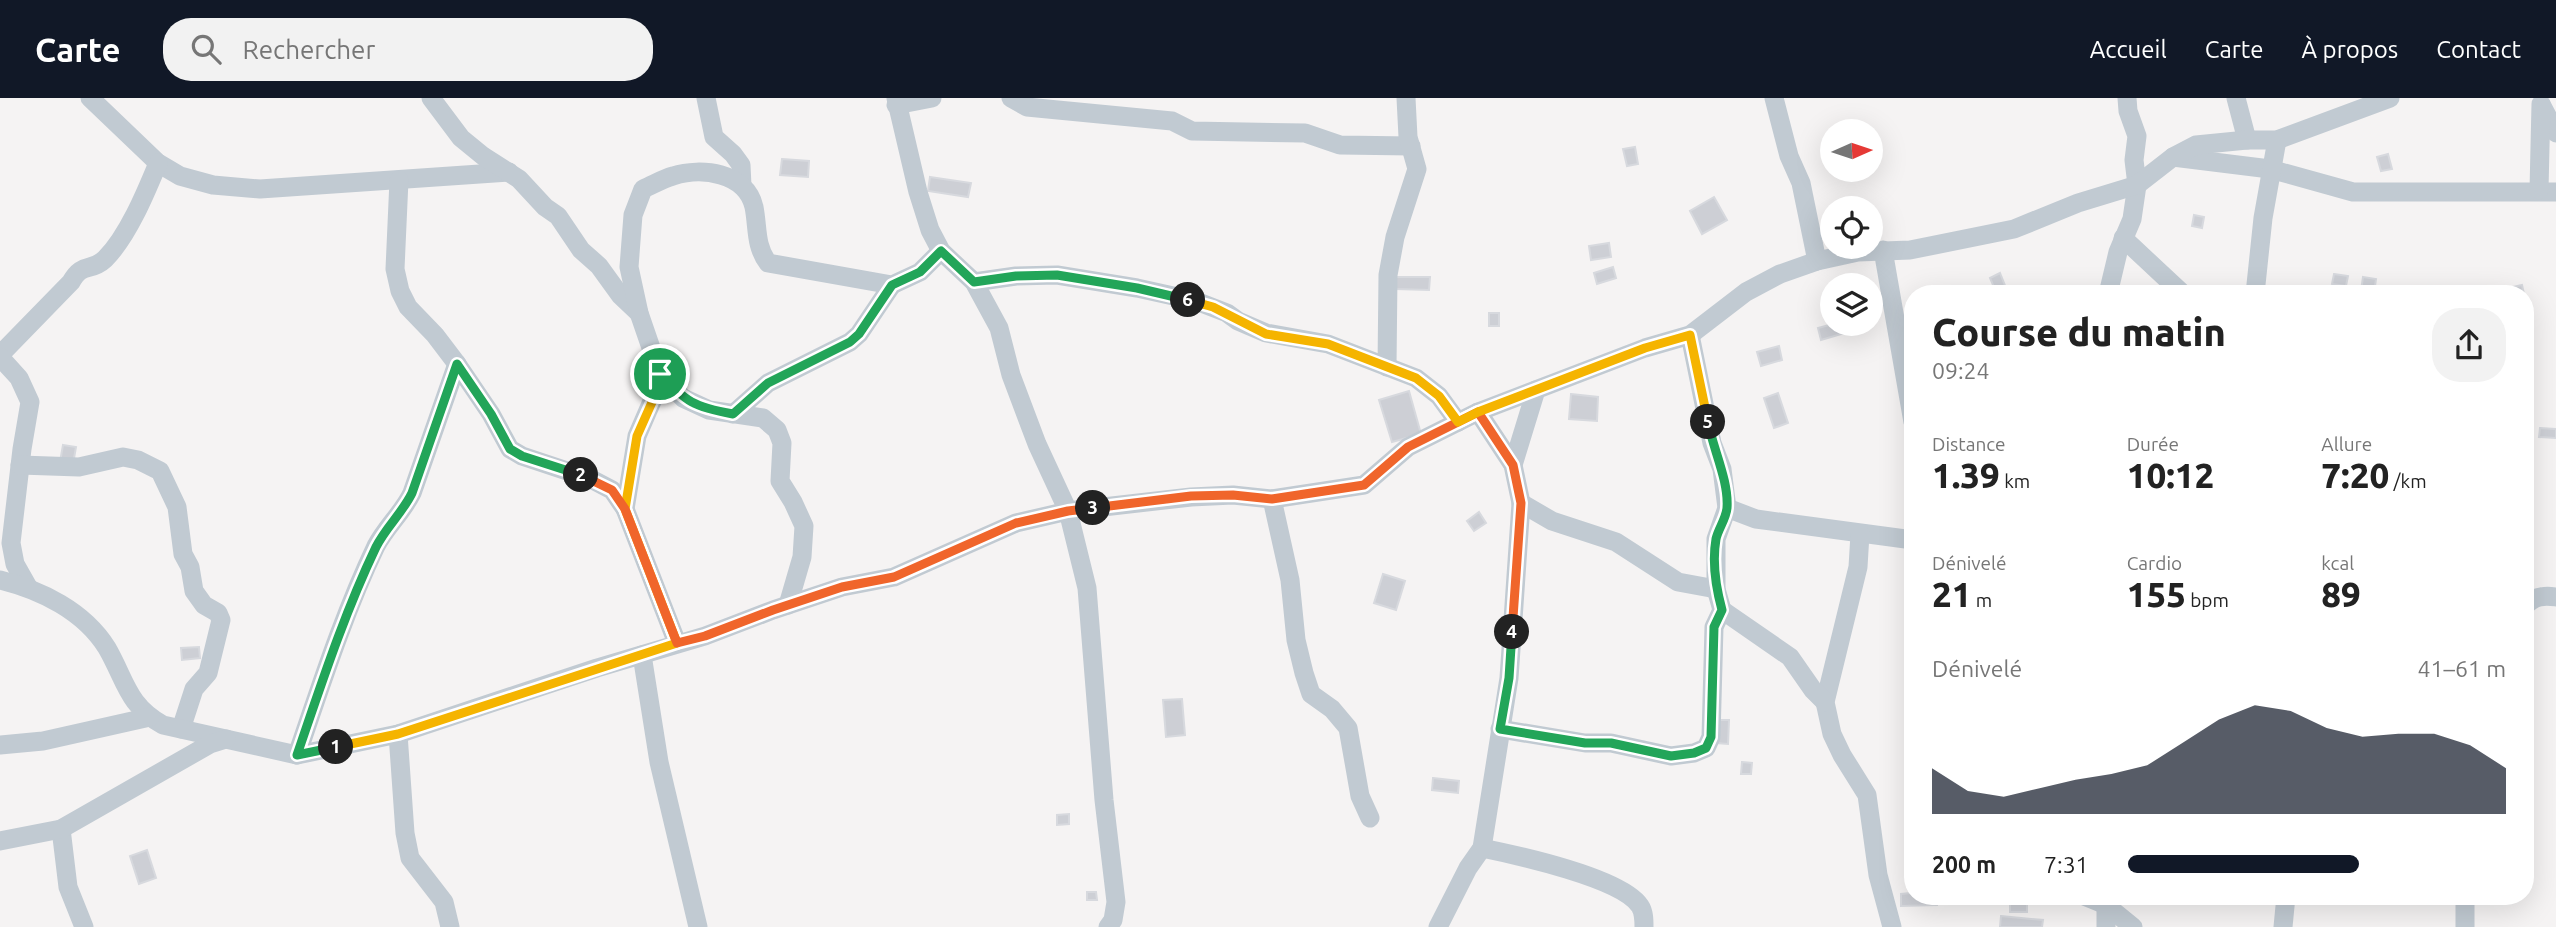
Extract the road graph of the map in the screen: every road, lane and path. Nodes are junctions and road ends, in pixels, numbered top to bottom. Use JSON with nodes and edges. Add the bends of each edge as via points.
{"nodes":[{"id":1,"x":90,"y":98,"type":"edge"},
{"id":2,"x":431,"y":98,"type":"edge"},
{"id":3,"x":706,"y":98,"type":"edge"},
{"id":4,"x":932,"y":98,"type":"edge"},
{"id":5,"x":1011,"y":98,"type":"edge"},
{"id":6,"x":1406,"y":98,"type":"edge"},
{"id":7,"x":1774,"y":98,"type":"edge"},
{"id":8,"x":2127,"y":98,"type":"edge"},
{"id":9,"x":2236,"y":98,"type":"edge"},
{"id":10,"x":2390,"y":98,"type":"edge"},
{"id":11,"x":2541,"y":101,"type":"edge"},
{"id":12,"x":896,"y":102,"type":"edge"},
{"id":13,"x":2556,"y":133,"type":"edge"},
{"id":14,"x":2247,"y":140,"type":"junction"},
{"id":15,"x":2277,"y":140,"type":"junction"},
{"id":16,"x":1411,"y":146,"type":"junction"},
{"id":17,"x":2174,"y":157,"type":"junction"},
{"id":18,"x":158,"y":163,"type":"junction"},
{"id":19,"x":2270,"y":169,"type":"junction"},
{"id":20,"x":509,"y":172,"type":"junction"},
{"id":21,"x":399,"y":180,"type":"junction"},
{"id":22,"x":2137,"y":185,"type":"junction"},
{"id":23,"x":742,"y":186,"type":"junction"},
{"id":24,"x":2548,"y":191,"type":"edge"},
{"id":25,"x":2123,"y":239,"type":"junction"},
{"id":26,"x":1883,"y":250,"type":"joint"},
{"id":27,"x":941,"y":251,"type":"junction"},
{"id":28,"x":1826,"y":259,"type":"edge"},
{"id":29,"x":1817,"y":261,"type":"junction"},
{"id":30,"x":974,"y":282,"type":"junction"},
{"id":31,"x":892,"y":285,"type":"junction"},
{"id":32,"x":2110,"y":285,"type":"edge"},
{"id":33,"x":2173,"y":285,"type":"edge"},
{"id":34,"x":2256,"y":285,"type":"edge"},
{"id":35,"x":639,"y":313,"type":"junction"},
{"id":36,"x":1690,"y":335,"type":"junction"},
{"id":37,"x":0,"y":356,"type":"edge"},
{"id":38,"x":457,"y":364,"type":"junction"},
{"id":39,"x":1387,"y":367,"type":"junction"},
{"id":40,"x":1904,"y":370,"type":"edge"},
{"id":41,"x":660,"y":374,"type":"junction"},
{"id":42,"x":1536,"y":390,"type":"junction"},
{"id":43,"x":1478,"y":412,"type":"junction"},
{"id":44,"x":733,"y":414,"type":"junction"},
{"id":45,"x":1458,"y":422,"type":"junction"},
{"id":46,"x":20,"y":465,"type":"junction"},
{"id":47,"x":1513,"y":465,"type":"junction"},
{"id":48,"x":1272,"y":499,"type":"junction"},
{"id":49,"x":1521,"y":503,"type":"junction"},
{"id":50,"x":1727,"y":508,"type":"junction"},
{"id":51,"x":625,"y":509,"type":"junction"},
{"id":52,"x":1068,"y":511,"type":"junction"},
{"id":53,"x":1860,"y":534,"type":"junction"},
{"id":54,"x":1904,"y":539,"type":"edge"},
{"id":55,"x":0,"y":580,"type":"edge"},
{"id":56,"x":28,"y":587,"type":"junction"},
{"id":57,"x":1716,"y":589,"type":"junction"},
{"id":58,"x":2556,"y":597,"type":"edge"},
{"id":59,"x":2534,"y":599,"type":"edge"},
{"id":60,"x":788,"y":605,"type":"junction"},
{"id":61,"x":1722,"y":610,"type":"junction"},
{"id":62,"x":677,"y":643,"type":"junction"},
{"id":63,"x":642,"y":655,"type":"junction"},
{"id":64,"x":1825,"y":702,"type":"junction"},
{"id":65,"x":150,"y":717,"type":"junction"},
{"id":66,"x":181,"y":729,"type":"junction"},
{"id":67,"x":1500,"y":729,"type":"junction"},
{"id":68,"x":398,"y":734,"type":"junction"},
{"id":69,"x":227,"y":739,"type":"junction"},
{"id":70,"x":0,"y":746,"type":"edge"},
{"id":71,"x":297,"y":755,"type":"junction"},
{"id":72,"x":1370,"y":818,"type":"dead end"},
{"id":73,"x":61,"y":829,"type":"junction"},
{"id":74,"x":0,"y":841,"type":"edge"},
{"id":75,"x":1482,"y":848,"type":"junction"},
{"id":76,"x":2106,"y":905,"type":"joint"},
{"id":77,"x":2285,"y":905,"type":"edge"},
{"id":78,"x":2465,"y":905,"type":"edge"},
{"id":79,"x":84,"y":927,"type":"edge"},
{"id":80,"x":450,"y":927,"type":"edge"},
{"id":81,"x":698,"y":927,"type":"edge"},
{"id":82,"x":1108,"y":927,"type":"edge"},
{"id":83,"x":1438,"y":927,"type":"edge"},
{"id":84,"x":1644,"y":927,"type":"edge"},
{"id":85,"x":1892,"y":927,"type":"edge"},
{"id":86,"x":2106,"y":927,"type":"edge"},
{"id":87,"x":2133,"y":927,"type":"edge"},
{"id":88,"x":2283,"y":927,"type":"edge"},
{"id":89,"x":2465,"y":927,"type":"edge"}],
"edges":[{"from":1,"to":18,"type":"street"},
{"from":2,"to":20,"type":"street","via":[[461,138]]},
{"from":3,"to":23,"type":"street","via":[[714,137],[741,165]]},
{"from":4,"to":12,"type":"street"},
{"from":5,"to":16,"type":"street","via":[[1027,107],[1172,121],[1192,131],[1305,133],[1340,145]]},
{"from":6,"to":16,"type":"street"},
{"from":7,"to":29,"type":"street","via":[[1788,156],[1801,183]]},
{"from":8,"to":22,"type":"street","via":[[2138,143],[2134,160]]},
{"from":9,"to":14,"type":"street"},
{"from":10,"to":15,"type":"street"},
{"from":11,"to":13,"type":"street"},
{"from":11,"to":24,"type":"street"},
{"from":12,"to":27,"type":"street","via":[[918,192]]},
{"from":14,"to":15,"type":"street"},
{"from":14,"to":17,"type":"street","via":[[2196,145]]},
{"from":15,"to":19,"type":"street"},
{"from":16,"to":39,"type":"street","via":[[1418,169],[1395,237],[1388,275]]},
{"from":17,"to":19,"type":"street"},
{"from":17,"to":22,"type":"street"},
{"from":18,"to":21,"type":"street","via":[[180,176],[213,185],[260,189]]},
{"from":18,"to":37,"type":"street","via":[[113,250],[97,265],[77,271]]},
{"from":19,"to":24,"type":"street","via":[[2353,192]]},
{"from":19,"to":34,"type":"street"},
{"from":20,"to":21,"type":"street"},
{"from":20,"to":35,"type":"street","via":[[558,216],[581,250]]},
{"from":21,"to":38,"type":"street","via":[[395,269],[400,291],[408,307]]},
{"from":22,"to":25,"type":"street","via":[[2132,219]]},
{"from":22,"to":26,"type":"street","via":[[2014,229],[1910,250]]},
{"from":23,"to":31,"type":"street","via":[[754,205],[760,253],[768,263]]},
{"from":23,"to":35,"type":"street","via":[[734,179],[706,173],[674,176],[643,189],[633,215],[629,267]]},
{"from":25,"to":32,"type":"street"},
{"from":25,"to":33,"type":"street"},
{"from":26,"to":40,"type":"street"},
{"from":27,"to":30,"type":"street"},
{"from":27,"to":31,"type":"street","via":[[920,272]]},
{"from":28,"to":29,"type":"street"},
{"from":29,"to":36,"type":"street","via":[[1746,292]]},
{"from":30,"to":39,"type":"street","via":[[1057,275],[1137,288],[1196,301],[1266,334],[1328,344]]},
{"from":30,"to":52,"type":"street","via":[[999,328],[1015,386]]},
{"from":31,"to":44,"type":"street","via":[[850,342],[768,383]]},
{"from":35,"to":41,"type":"street"},
{"from":36,"to":42,"type":"street"},
{"from":36,"to":50,"type":"street"},
{"from":37,"to":46,"type":"street","via":[[19,378],[30,402]]},
{"from":38,"to":51,"type":"street","via":[[510,449],[602,484]]},
{"from":38,"to":71,"type":"street","via":[[412,493],[371,558]]},
{"from":39,"to":45,"type":"street","via":[[1432,390]]},
{"from":41,"to":44,"type":"street","via":[[683,398],[709,410]]},
{"from":41,"to":51,"type":"street","via":[[637,436]]},
{"from":42,"to":43,"type":"street"},
{"from":42,"to":47,"type":"street"},
{"from":43,"to":45,"type":"street"},
{"from":43,"to":47,"type":"street"},
{"from":44,"to":60,"type":"street","via":[[763,418],[777,430],[782,443],[780,481],[804,526],[802,557]]},
{"from":45,"to":48,"type":"street","via":[[1408,447],[1364,485]]},
{"from":46,"to":56,"type":"street","via":[[11,543],[15,564]]},
{"from":46,"to":66,"type":"street","via":[[79,467],[123,457],[160,471],[177,507],[194,591],[221,620],[208,673],[194,689]]},
{"from":47,"to":49,"type":"street"},
{"from":48,"to":52,"type":"street","via":[[1191,496]]},
{"from":48,"to":72,"type":"street","via":[[1304,673],[1311,694],[1348,728],[1360,796]]},
{"from":49,"to":57,"type":"street","via":[[1552,521],[1616,542],[1678,582]]},
{"from":49,"to":67,"type":"street","via":[[1509,678]]},
{"from":50,"to":53,"type":"street","via":[[1756,519]]},
{"from":50,"to":57,"type":"street","via":[[1716,539]]},
{"from":51,"to":62,"type":"street"},
{"from":52,"to":60,"type":"street","via":[[1016,523],[894,577],[842,587]]},
{"from":52,"to":82,"type":"street","via":[[1087,588],[1116,902]]},
{"from":53,"to":54,"type":"street"},
{"from":53,"to":64,"type":"street","via":[[1858,567]]},
{"from":55,"to":56,"type":"street"},
{"from":56,"to":65,"type":"street","via":[[79,615],[106,646],[135,704]]},
{"from":57,"to":61,"type":"street"},
{"from":58,"to":59,"type":"street"},
{"from":60,"to":62,"type":"street"},
{"from":61,"to":64,"type":"street","via":[[1790,657]]},
{"from":61,"to":67,"type":"street","via":[[1714,627],[1711,737],[1706,748],[1671,756]]},
{"from":62,"to":63,"type":"street"},
{"from":63,"to":68,"type":"street"},
{"from":63,"to":81,"type":"street","via":[[659,762]]},
{"from":64,"to":85,"type":"street","via":[[1832,734],[1867,794],[1878,875]]},
{"from":65,"to":66,"type":"street"},
{"from":65,"to":70,"type":"street"},
{"from":66,"to":69,"type":"street"},
{"from":67,"to":75,"type":"street"},
{"from":68,"to":71,"type":"street"},
{"from":68,"to":80,"type":"street","via":[[410,858],[444,902]]},
{"from":69,"to":71,"type":"street"},
{"from":69,"to":73,"type":"street","via":[[210,744]]},
{"from":73,"to":74,"type":"street"},
{"from":73,"to":79,"type":"street","via":[[68,887]]},
{"from":75,"to":83,"type":"street"},
{"from":75,"to":84,"type":"street","via":[[1559,867],[1625,892],[1640,905]]},
{"from":76,"to":86,"type":"street"},
{"from":76,"to":87,"type":"street"},
{"from":77,"to":88,"type":"street"},
{"from":78,"to":89,"type":"street"}]}
